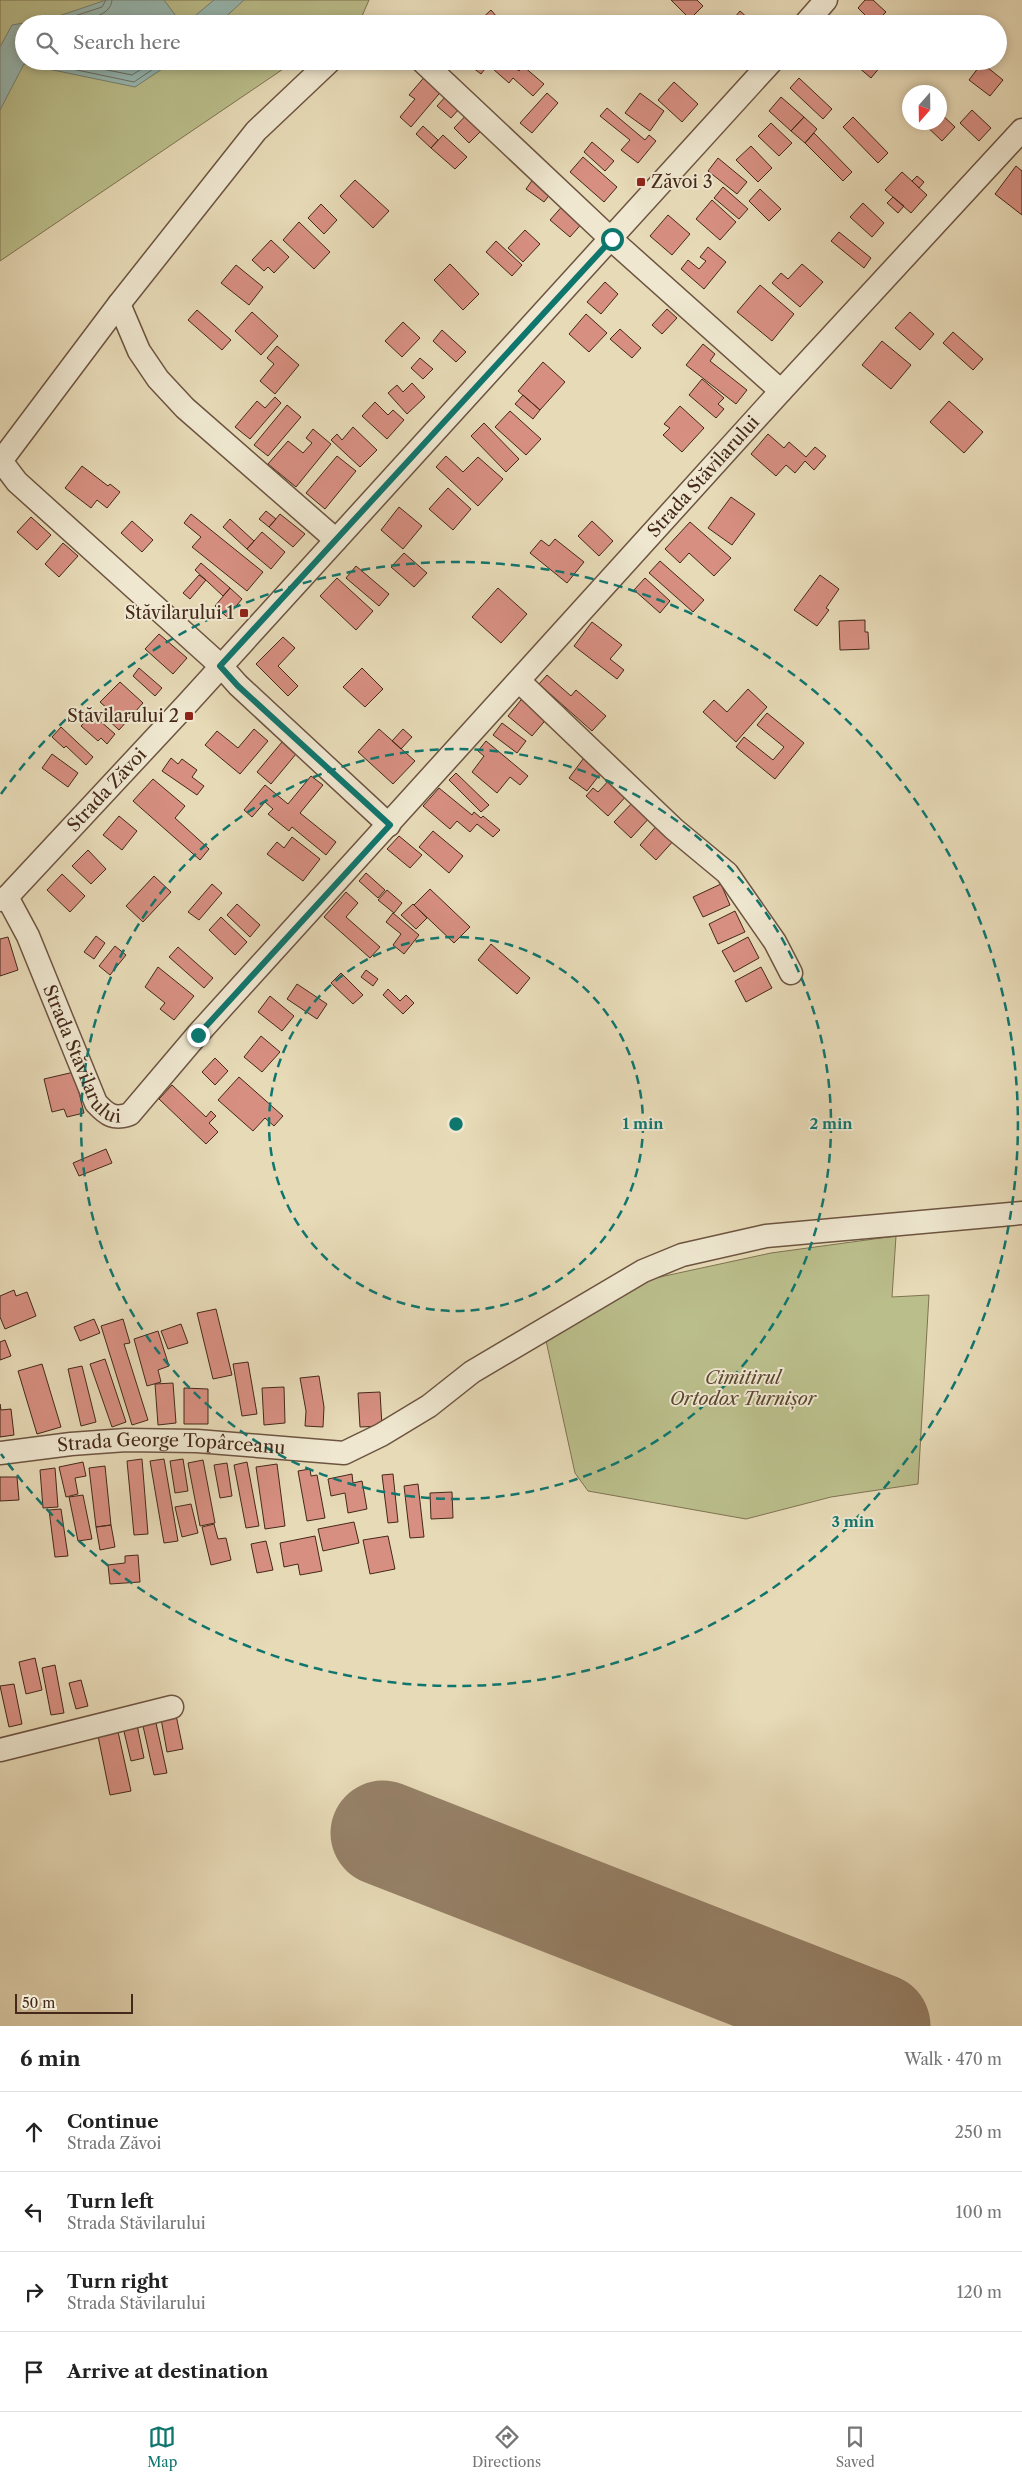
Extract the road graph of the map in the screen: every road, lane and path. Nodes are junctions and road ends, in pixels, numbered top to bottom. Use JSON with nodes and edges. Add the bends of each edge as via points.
{"nodes":[{"id":1,"x":826,"y":0,"type":"edge"},
{"id":2,"x":813,"y":15,"type":"edge"},
{"id":3,"x":320,"y":70,"type":"edge"},
{"id":4,"x":432,"y":70,"type":"edge"},
{"id":5,"x":764,"y":70,"type":"edge"},
{"id":6,"x":1022,"y":130,"type":"edge"},
{"id":7,"x":612,"y":239,"type":"junction"},
{"id":8,"x":119,"y":304,"type":"junction"},
{"id":9,"x":781,"y":391,"type":"junction"},
{"id":10,"x":336,"y":540,"type":"junction"},
{"id":11,"x":220,"y":666,"type":"junction"},
{"id":12,"x":519,"y":681,"type":"junction"},
{"id":13,"x":390,"y":825,"type":"junction"},
{"id":14,"x":4,"y":898,"type":"edge"},
{"id":15,"x":791,"y":973,"type":"dead end"},
{"id":16,"x":1022,"y":1213,"type":"edge"},
{"id":17,"x":0,"y":1453,"type":"edge"},
{"id":18,"x":172,"y":1707,"type":"dead end"},
{"id":19,"x":0,"y":1750,"type":"edge"}],
"edges":[{"from":1,"to":2,"type":"street"},
{"from":3,"to":8,"type":"street","via":[[256,131]]},
{"from":4,"to":7,"type":"street"},
{"from":5,"to":7,"type":"street","name":"Strada Zăvoi"},
{"from":6,"to":9,"type":"street","name":"Strada Stăvilarului"},
{"from":7,"to":9,"type":"street"},
{"from":7,"to":10,"type":"street","name":"Strada Zăvoi"},
{"from":8,"to":10,"type":"street","via":[[139,351],[158,379],[185,408]]},
{"from":8,"to":11,"type":"street","via":[[1,461],[17,482]]},
{"from":9,"to":12,"type":"street","name":"Strada Stăvilarului"},
{"from":10,"to":11,"type":"street","name":"Strada Zăvoi"},
{"from":11,"to":13,"type":"street"},
{"from":11,"to":14,"type":"street","name":"Strada Zăvoi"},
{"from":12,"to":13,"type":"street","name":"Strada Stăvilarului"},
{"from":12,"to":15,"type":"street","via":[[674,829],[728,873],[775,942]]},
{"from":13,"to":14,"type":"street","name":"Strada Stăvilarului","via":[[130,1114],[119,1118],[107,1115],[96,1103],[28,936]]},
{"from":16,"to":17,"type":"street","name":"Strada George Topârceanu","via":[[766,1236],[682,1255],[643,1271],[472,1372],[429,1406],[344,1453],[196,1441],[126,1440]]},
{"from":18,"to":19,"type":"street"}]}
